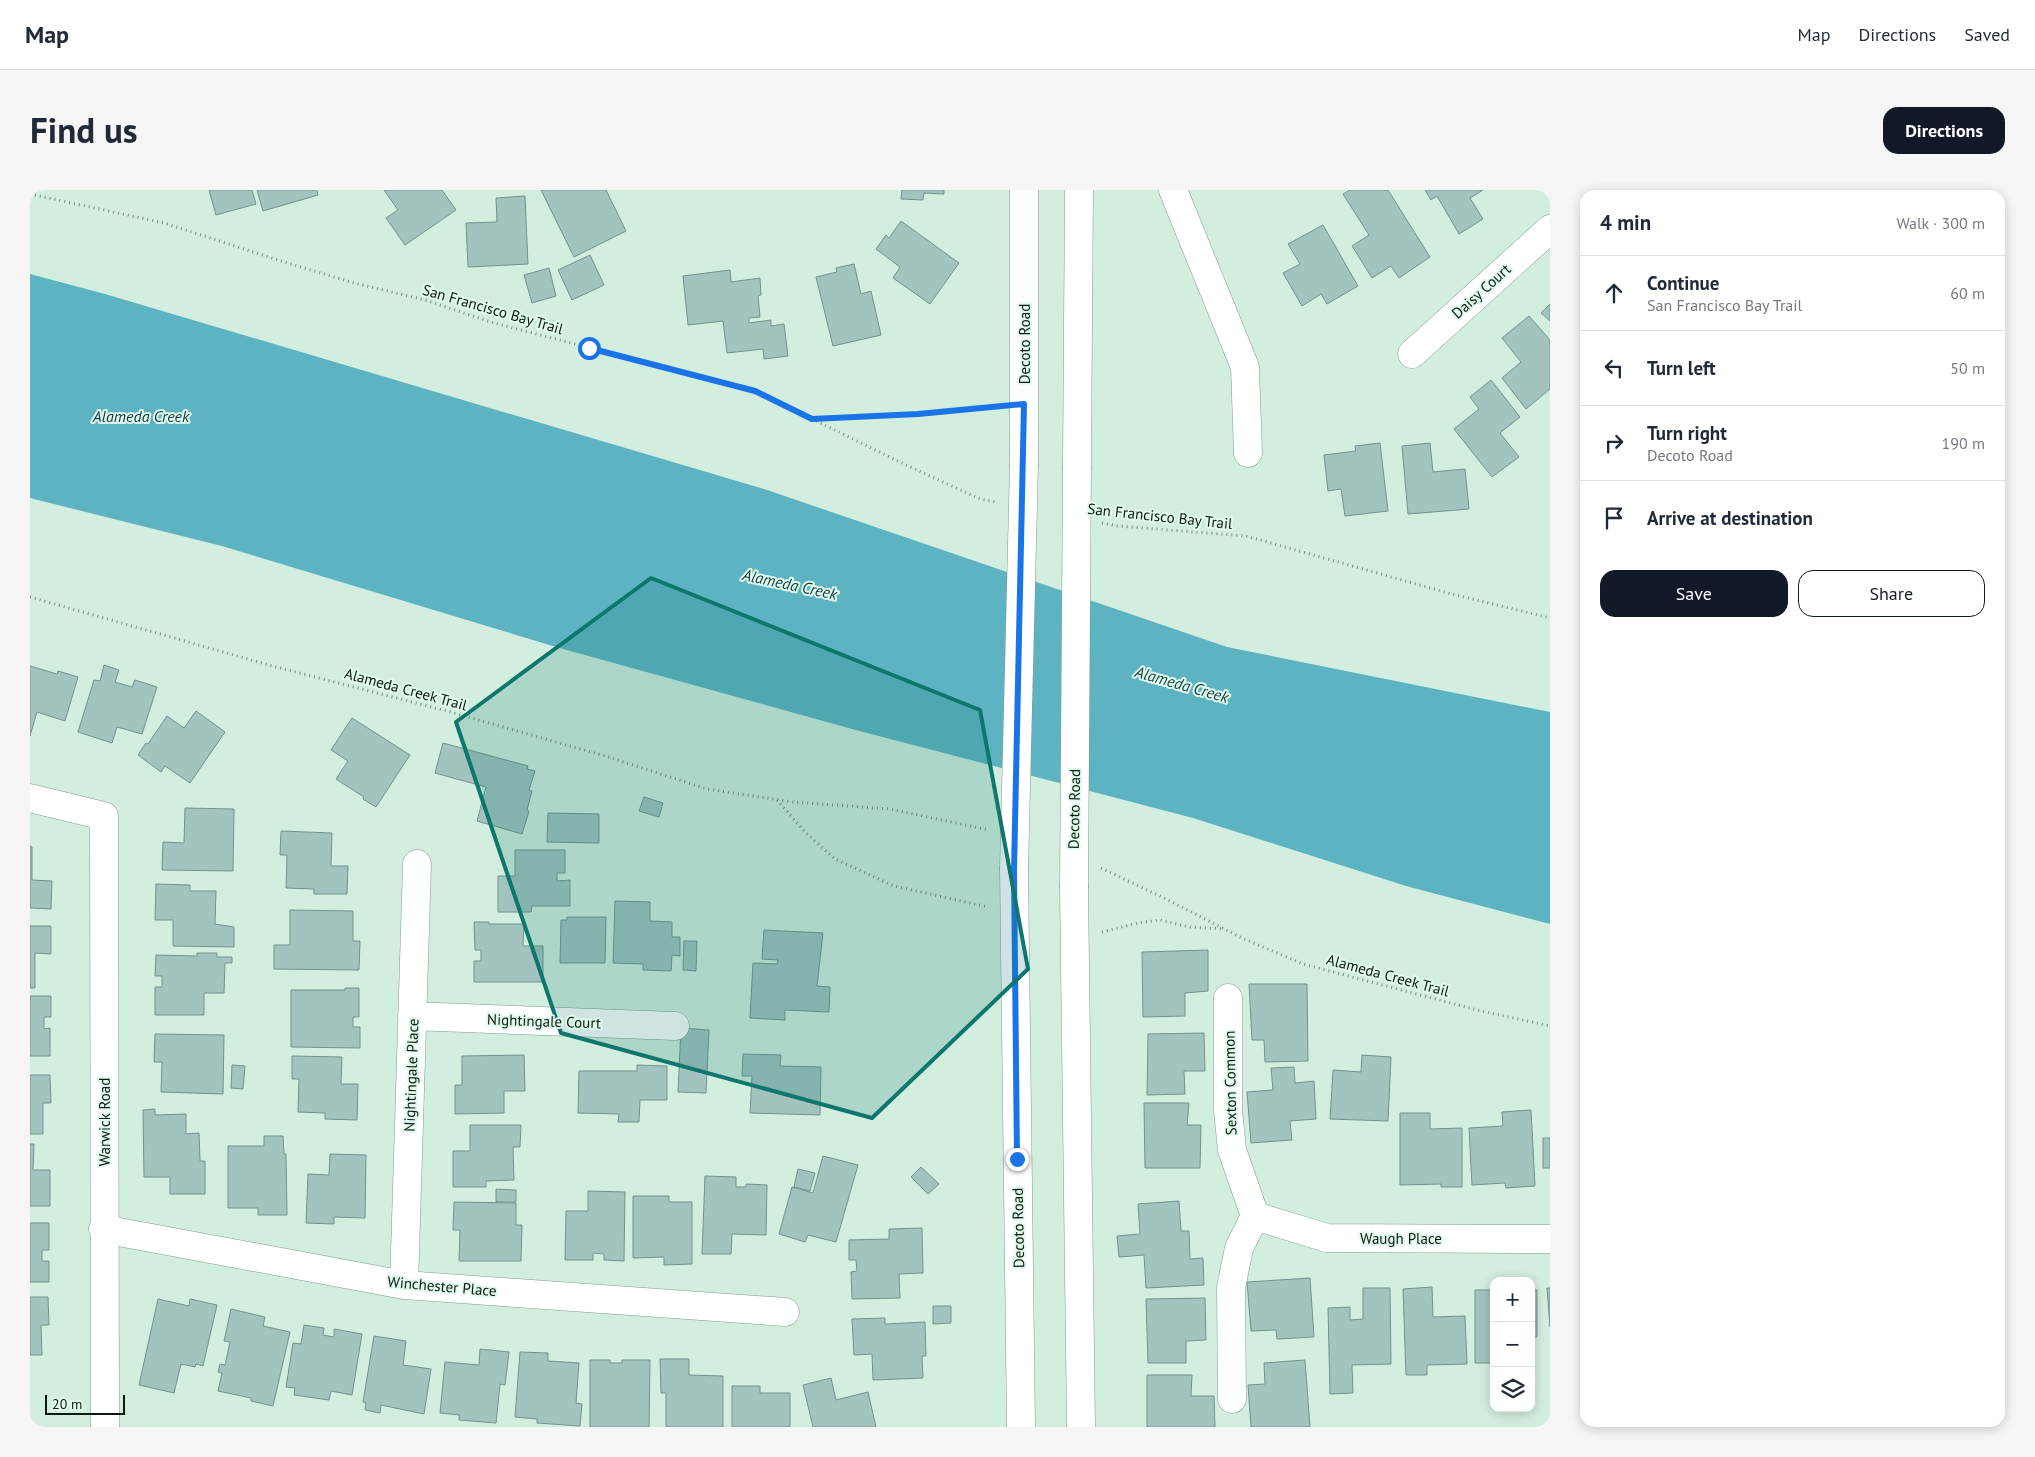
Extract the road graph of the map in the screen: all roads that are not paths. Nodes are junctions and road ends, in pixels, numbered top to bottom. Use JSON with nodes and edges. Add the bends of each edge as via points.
{"nodes":[{"id":1,"x":1024,"y":190,"type":"edge"},
{"id":2,"x":1079,"y":190,"type":"edge"},
{"id":3,"x":1173,"y":190,"type":"edge"},
{"id":4,"x":1550,"y":229,"type":"edge"},
{"id":5,"x":1412,"y":354,"type":"dead end"},
{"id":6,"x":1248,"y":453,"type":"dead end"},
{"id":7,"x":30,"y":798,"type":"edge"},
{"id":8,"x":417,"y":864,"type":"dead end"},
{"id":9,"x":1228,"y":998,"type":"dead end"},
{"id":10,"x":412,"y":1016,"type":"junction"},
{"id":11,"x":675,"y":1026,"type":"dead end"},
{"id":12,"x":1255,"y":1216,"type":"junction"},
{"id":13,"x":103,"y":1229,"type":"junction"},
{"id":14,"x":1550,"y":1239,"type":"edge"},
{"id":15,"x":404,"y":1285,"type":"junction"},
{"id":16,"x":785,"y":1312,"type":"dead end"},
{"id":17,"x":1020,"y":1384,"type":"junction"},
{"id":18,"x":1232,"y":1399,"type":"dead end"},
{"id":19,"x":1083,"y":1424,"type":"edge"},
{"id":20,"x":105,"y":1427,"type":"edge"},
{"id":21,"x":1004,"y":1427,"type":"edge"},
{"id":22,"x":1021,"y":1427,"type":"edge"}],
"edges":[{"from":1,"to":17,"type":"street","name":"Decoto Road","bridge":true,"via":[[1024,464],[1014,870]]},
{"from":2,"to":19,"type":"street","name":"Decoto Road","bridge":true,"via":[[1074,938]]},
{"from":3,"to":6,"type":"street","via":[[1245,367]]},
{"from":4,"to":5,"type":"street","name":"Daisy Court"},
{"from":7,"to":13,"type":"street","name":"Warwick Road","via":[[104,816]]},
{"from":8,"to":10,"type":"street","name":"Nightingale Place"},
{"from":9,"to":12,"type":"street","name":"Sexton Common","via":[[1228,1110],[1232,1150]]},
{"from":10,"to":11,"type":"street","name":"Nightingale Court"},
{"from":10,"to":15,"type":"street","name":"Nightingale Place"},
{"from":12,"to":14,"type":"street","name":"Waugh Place","via":[[1327,1238]]},
{"from":12,"to":18,"type":"street","via":[[1239,1248],[1231,1288]]},
{"from":13,"to":15,"type":"street","name":"Winchester Place"},
{"from":13,"to":20,"type":"street","name":"Warwick Road"},
{"from":15,"to":16,"type":"street","name":"Winchester Place"},
{"from":17,"to":21,"type":"street"},
{"from":17,"to":22,"type":"street","name":"Decoto Road"}]}
